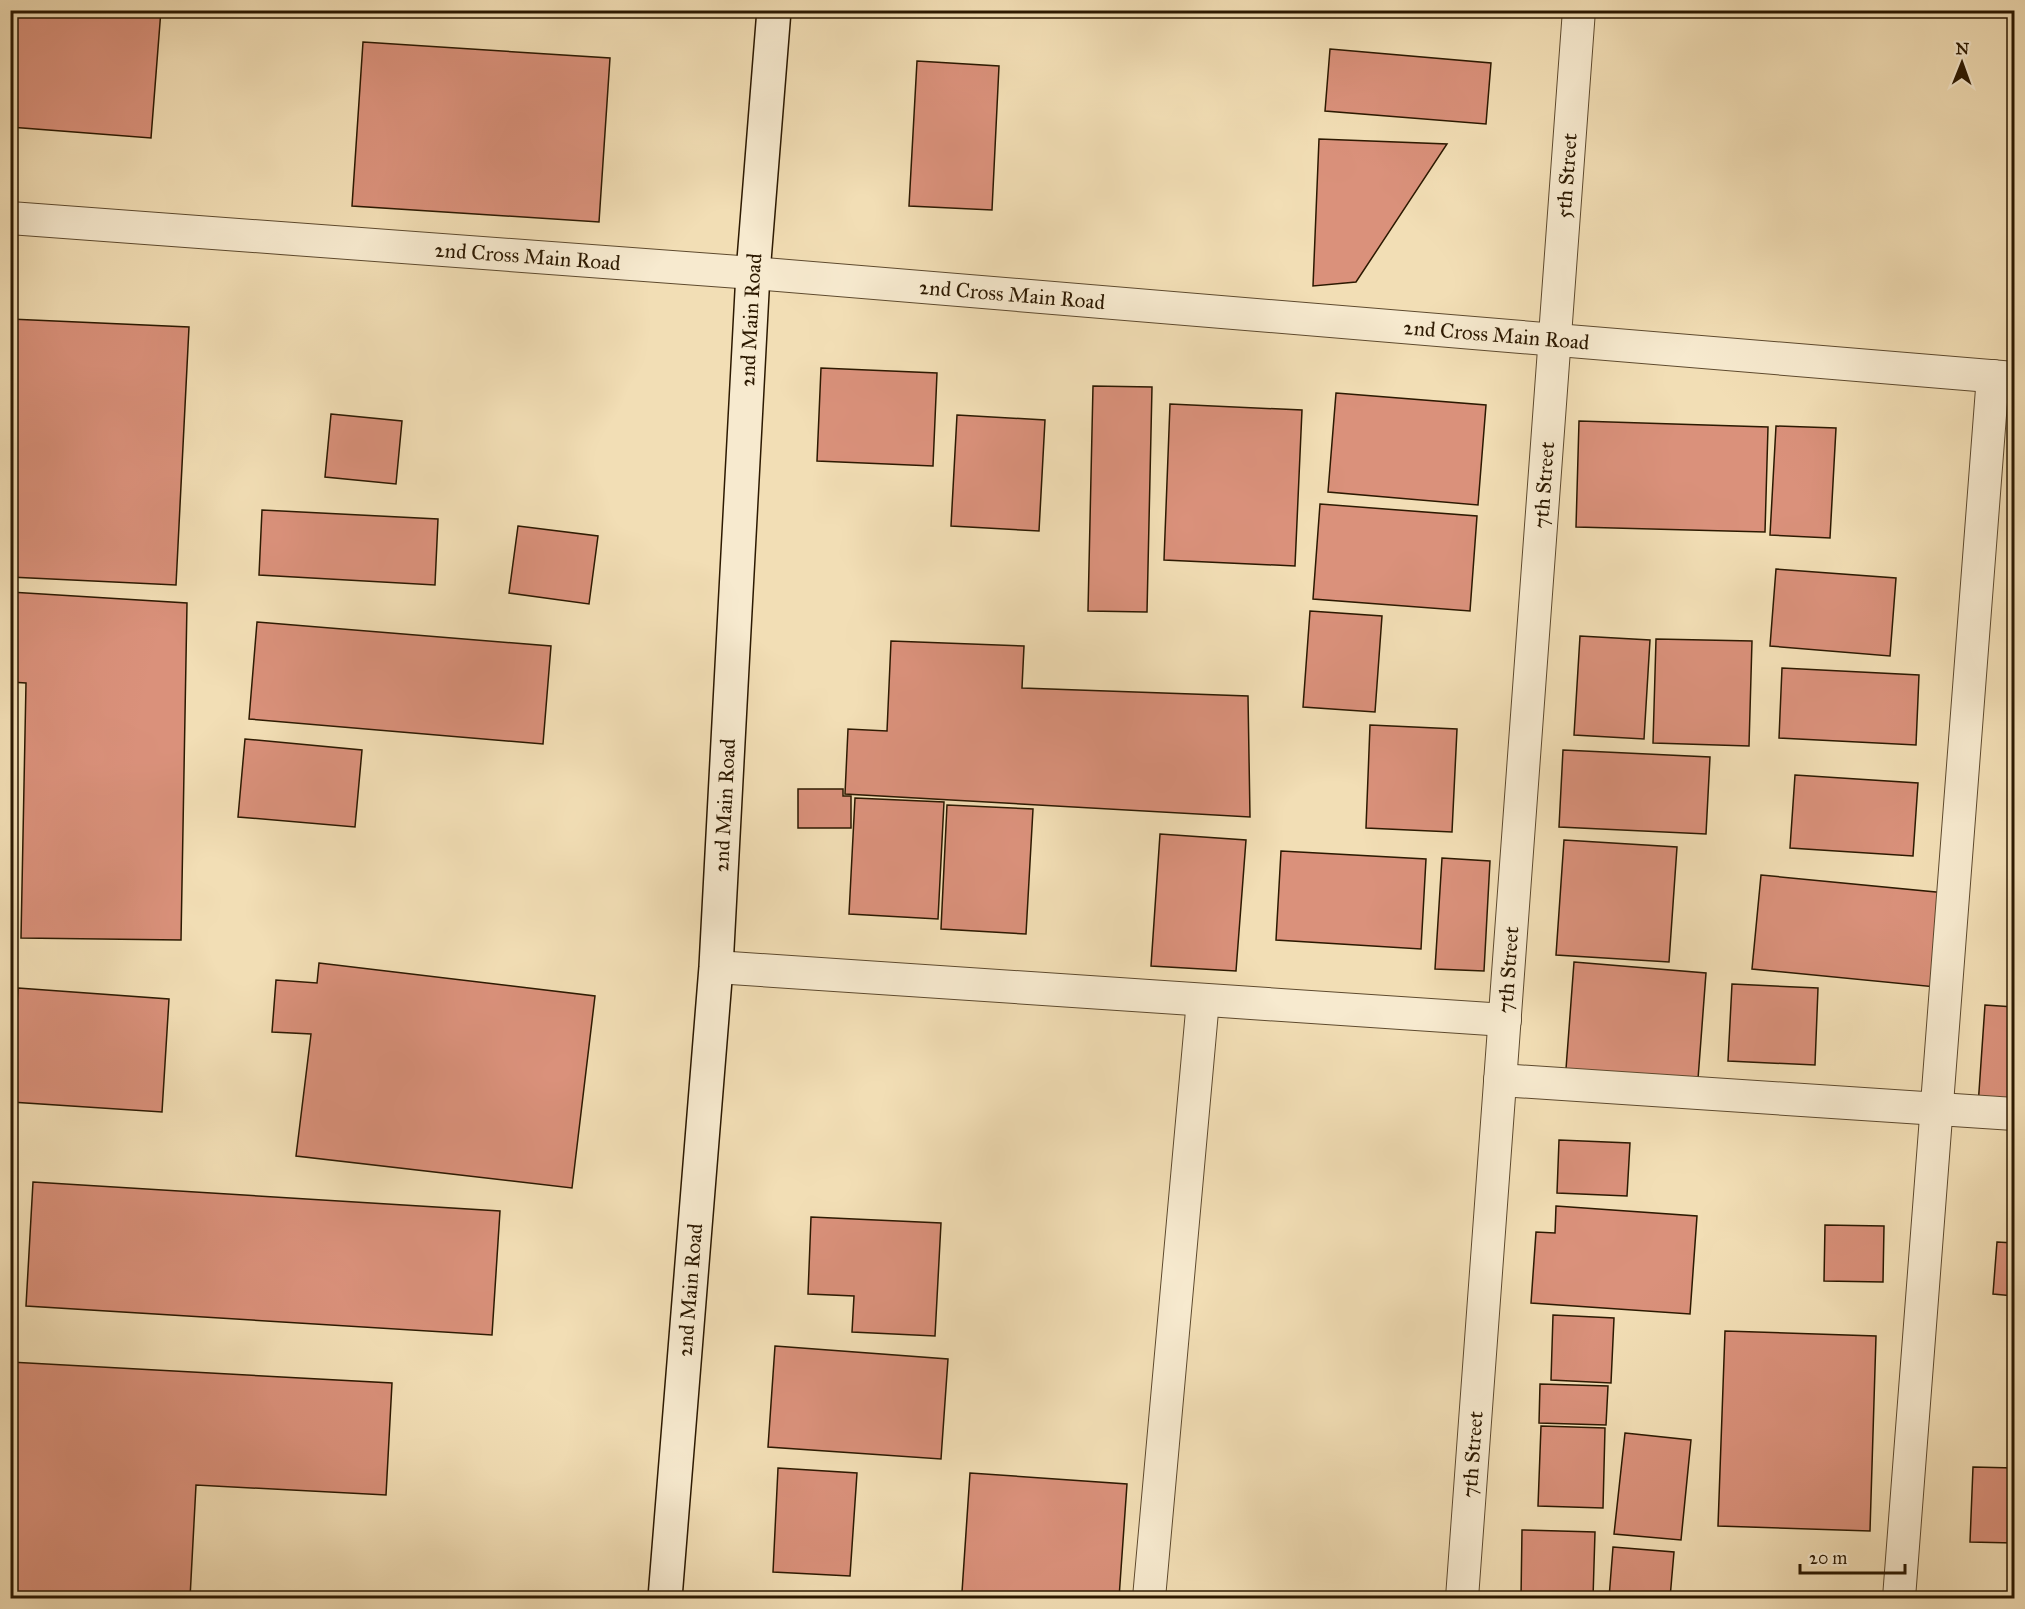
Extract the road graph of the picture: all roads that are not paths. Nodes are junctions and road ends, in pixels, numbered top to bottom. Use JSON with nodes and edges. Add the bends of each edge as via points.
{"nodes":[{"id":1,"x":774,"y":10,"type":"edge"},
{"id":2,"x":1579,"y":10,"type":"edge"},
{"id":3,"x":10,"y":218,"type":"edge"},
{"id":4,"x":753,"y":273,"type":"junction"},
{"id":5,"x":1554,"y":340,"type":"junction"},
{"id":6,"x":2004,"y":377,"type":"edge"},
{"id":7,"x":716,"y":967,"type":"junction"},
{"id":8,"x":1203,"y":1000,"type":"junction"},
{"id":9,"x":1505,"y":1020,"type":"junction"},
{"id":10,"x":1500,"y":1080,"type":"junction"},
{"id":11,"x":1937,"y":1109,"type":"junction"},
{"id":12,"x":2014,"y":1114,"type":"edge"},
{"id":13,"x":665,"y":1599,"type":"edge"},
{"id":14,"x":1149,"y":1599,"type":"edge"},
{"id":15,"x":1462,"y":1599,"type":"edge"},
{"id":16,"x":1899,"y":1599,"type":"edge"}],
"edges":[{"from":1,"to":4,"type":"main road","name":"2nd Main Road"},
{"from":2,"to":5,"type":"street","name":"5th Street"},
{"from":3,"to":4,"type":"street","name":"2nd Cross Main Road"},
{"from":4,"to":5,"type":"street","name":"2nd Cross Main Road"},
{"from":4,"to":7,"type":"main road","name":"2nd Main Road"},
{"from":5,"to":6,"type":"street","name":"2nd Cross Main Road"},
{"from":5,"to":9,"type":"street","name":"7th Street"},
{"from":6,"to":11,"type":"street"},
{"from":7,"to":8,"type":"street"},
{"from":7,"to":13,"type":"main road","name":"2nd Main Road"},
{"from":8,"to":9,"type":"street"},
{"from":8,"to":14,"type":"street"},
{"from":9,"to":10,"type":"street","name":"7th Street"},
{"from":10,"to":11,"type":"street"},
{"from":10,"to":15,"type":"street","name":"7th Street"},
{"from":11,"to":12,"type":"street"},
{"from":11,"to":16,"type":"street"}]}
